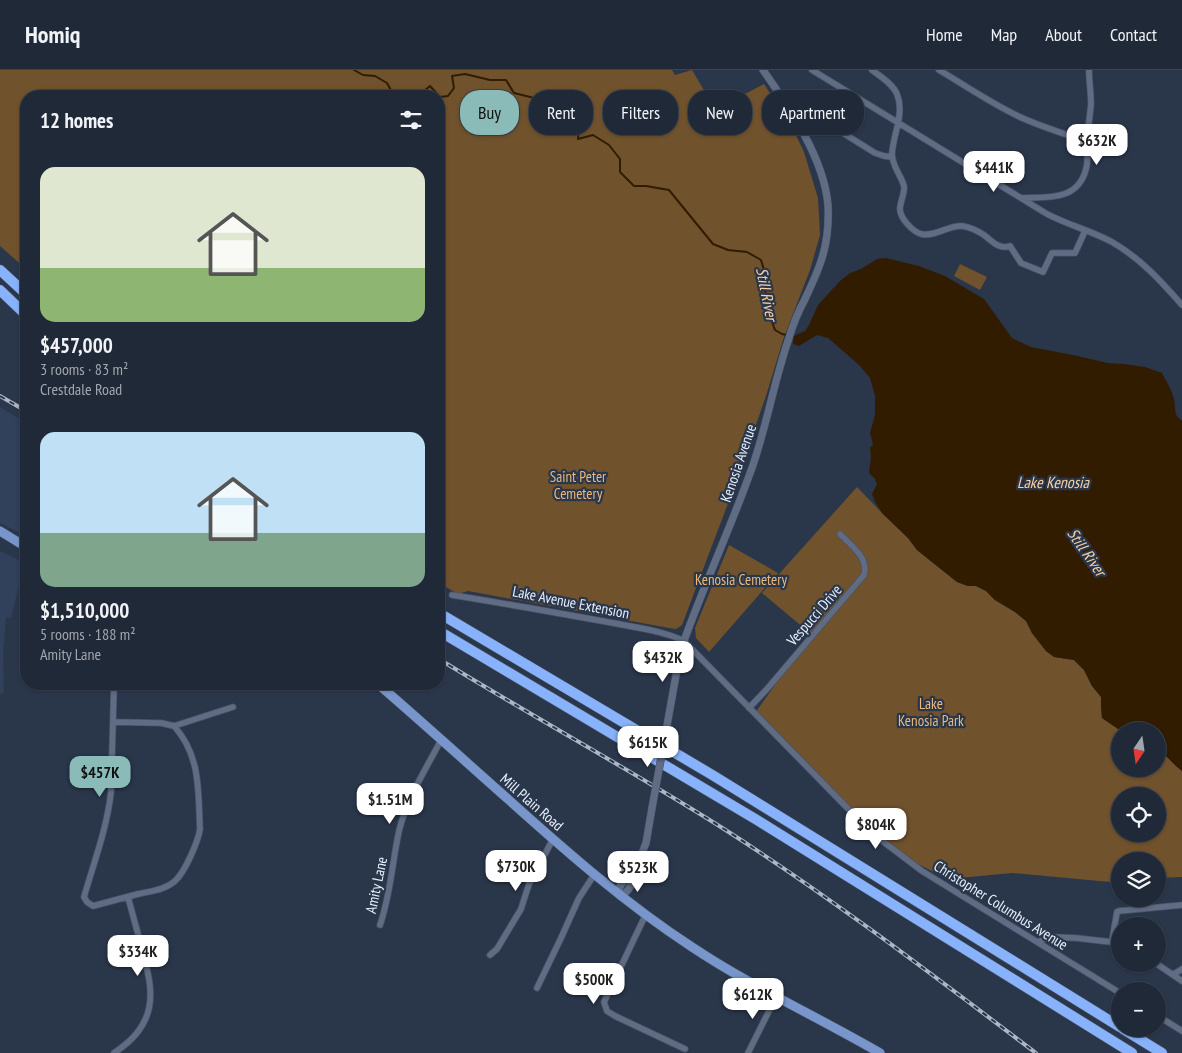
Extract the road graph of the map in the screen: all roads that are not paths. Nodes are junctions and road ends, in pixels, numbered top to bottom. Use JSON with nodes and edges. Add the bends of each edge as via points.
{"nodes":[{"id":1,"x":763,"y":70,"type":"edge"},
{"id":2,"x":812,"y":70,"type":"edge"},
{"id":3,"x":872,"y":70,"type":"edge"},
{"id":4,"x":939,"y":70,"type":"edge"},
{"id":5,"x":1089,"y":70,"type":"edge"},
{"id":6,"x":899,"y":123,"type":"junction"},
{"id":7,"x":846,"y":135,"type":"edge"},
{"id":8,"x":1086,"y":141,"type":"junction"},
{"id":9,"x":892,"y":157,"type":"junction"},
{"id":10,"x":1022,"y":198,"type":"junction"},
{"id":11,"x":1085,"y":231,"type":"junction"},
{"id":12,"x":0,"y":270,"type":"edge"},
{"id":13,"x":20,"y":288,"type":"edge"},
{"id":14,"x":0,"y":290,"type":"edge"},
{"id":15,"x":1182,"y":304,"type":"edge"},
{"id":16,"x":20,"y":309,"type":"edge"},
{"id":17,"x":0,"y":531,"type":"edge"},
{"id":18,"x":840,"y":534,"type":"dead end"},
{"id":19,"x":20,"y":543,"type":"edge"},
{"id":20,"x":452,"y":595,"type":"dead end"},
{"id":21,"x":445,"y":618,"type":"edge"},
{"id":22,"x":445,"y":635,"type":"edge"},
{"id":23,"x":684,"y":641,"type":"junction"},
{"id":24,"x":114,"y":690,"type":"edge"},
{"id":25,"x":385,"y":690,"type":"edge"},
{"id":26,"x":233,"y":707,"type":"dead end"},
{"id":27,"x":749,"y":708,"type":"junction"},
{"id":28,"x":113,"y":722,"type":"junction"},
{"id":29,"x":174,"y":726,"type":"junction"},
{"id":30,"x":441,"y":740,"type":"junction"},
{"id":31,"x":553,"y":839,"type":"junction"},
{"id":32,"x":594,"y":875,"type":"junction"},
{"id":33,"x":620,"y":896,"type":"junction"},
{"id":34,"x":128,"y":897,"type":"junction"},
{"id":35,"x":1182,"y":905,"type":"edge"},
{"id":36,"x":646,"y":914,"type":"junction"},
{"id":37,"x":1116,"y":917,"type":"edge"},
{"id":38,"x":380,"y":925,"type":"dead end"},
{"id":39,"x":1111,"y":941,"type":"edge"},
{"id":40,"x":1038,"y":942,"type":"junction"},
{"id":41,"x":490,"y":954,"type":"dead end"},
{"id":42,"x":1166,"y":969,"type":"edge"},
{"id":43,"x":1182,"y":969,"type":"edge"},
{"id":44,"x":1174,"y":974,"type":"junction"},
{"id":45,"x":1182,"y":981,"type":"edge"},
{"id":46,"x":1111,"y":987,"type":"edge"},
{"id":47,"x":537,"y":988,"type":"dead end"},
{"id":48,"x":776,"y":996,"type":"junction"},
{"id":49,"x":1111,"y":1021,"type":"edge"},
{"id":50,"x":1166,"y":1021,"type":"edge"},
{"id":51,"x":1182,"y":1031,"type":"edge"},
{"id":52,"x":1136,"y":1037,"type":"edge"},
{"id":53,"x":685,"y":1049,"type":"dead end"},
{"id":54,"x":114,"y":1053,"type":"edge"},
{"id":55,"x":748,"y":1053,"type":"edge"},
{"id":56,"x":880,"y":1053,"type":"edge"},
{"id":57,"x":1132,"y":1053,"type":"edge"},
{"id":58,"x":1162,"y":1053,"type":"edge"}],
"edges":[{"from":1,"to":23,"type":"street","name":"Kenosia Avenue","via":[[811,148],[823,178],[828,228],[816,276],[787,343],[753,464]]},
{"from":2,"to":6,"type":"street"},
{"from":3,"to":6,"type":"street","via":[[896,93]]},
{"from":4,"to":8,"type":"street","via":[[1021,118]]},
{"from":5,"to":8,"type":"street","via":[[1090,106]]},
{"from":6,"to":9,"type":"street"},
{"from":6,"to":10,"type":"street"},
{"from":7,"to":9,"type":"street","via":[[875,153]]},
{"from":8,"to":10,"type":"street","via":[[1086,170],[1071,191],[1056,197]]},
{"from":9,"to":11,"type":"street","via":[[904,187],[900,213],[922,234],[933,234],[956,226],[969,228],[997,245],[1010,246],[1021,263],[1043,272],[1052,253],[1076,253]]},
{"from":10,"to":11,"type":"street"},
{"from":11,"to":15,"type":"street","via":[[1112,242],[1133,257]]},
{"from":12,"to":13,"type":"highway"},
{"from":14,"to":16,"type":"highway"},
{"from":17,"to":19,"type":"main road"},
{"from":18,"to":27,"type":"street","name":"Vespucci Drive","via":[[862,558],[864,575]]},
{"from":20,"to":23,"type":"street","name":"Lake Avenue Extension","via":[[614,623]]},
{"from":21,"to":49,"type":"highway","via":[[714,776]]},
{"from":22,"to":57,"type":"highway","via":[[757,820]]},
{"from":23,"to":27,"type":"street","name":"Christopher Columbus Avenue"},
{"from":23,"to":33,"type":"street","name":"Kenosia Avenue","bridge":true,"via":[[646,843],[632,882],[626,893]]},
{"from":24,"to":28,"type":"street"},
{"from":25,"to":30,"type":"main road","name":"Mill Plain Road"},
{"from":26,"to":29,"type":"street"},
{"from":27,"to":40,"type":"street","name":"Christopher Columbus Avenue","via":[[885,843],[922,871]]},
{"from":28,"to":29,"type":"street"},
{"from":28,"to":34,"type":"street","via":[[109,808],[84,897],[93,906]]},
{"from":29,"to":34,"type":"street","via":[[184,737],[197,772],[199,838],[176,881]]},
{"from":30,"to":31,"type":"main road","name":"Mill Plain Road"},
{"from":30,"to":38,"type":"street","name":"Amity Lane","via":[[412,794],[399,830]]},
{"from":31,"to":32,"type":"main road","name":"Mill Plain Road"},
{"from":31,"to":41,"type":"street","via":[[529,884],[522,909],[497,949]]},
{"from":32,"to":33,"type":"main road","name":"Mill Plain Road"},
{"from":32,"to":47,"type":"street","via":[[579,898]]},
{"from":33,"to":36,"type":"main road","name":"Mill Plain Road"},
{"from":34,"to":54,"type":"street","via":[[149,977],[149,1004],[146,1019],[138,1032]]},
{"from":35,"to":37,"type":"street","via":[[1121,911]]},
{"from":36,"to":48,"type":"main road","name":"Mill Plain Road","via":[[699,952]]},
{"from":36,"to":53,"type":"street","via":[[604,1002],[607,1011],[615,1016]]},
{"from":39,"to":40,"type":"street","via":[[1052,938]]},
{"from":40,"to":46,"type":"street","name":"Christopher Columbus Avenue"},
{"from":42,"to":44,"type":"street"},
{"from":43,"to":44,"type":"street"},
{"from":44,"to":45,"type":"street"},
{"from":48,"to":55,"type":"street"},
{"from":48,"to":56,"type":"main road","name":"Mill Plain Road"},
{"from":50,"to":51,"type":"street"},
{"from":52,"to":58,"type":"highway"}]}
